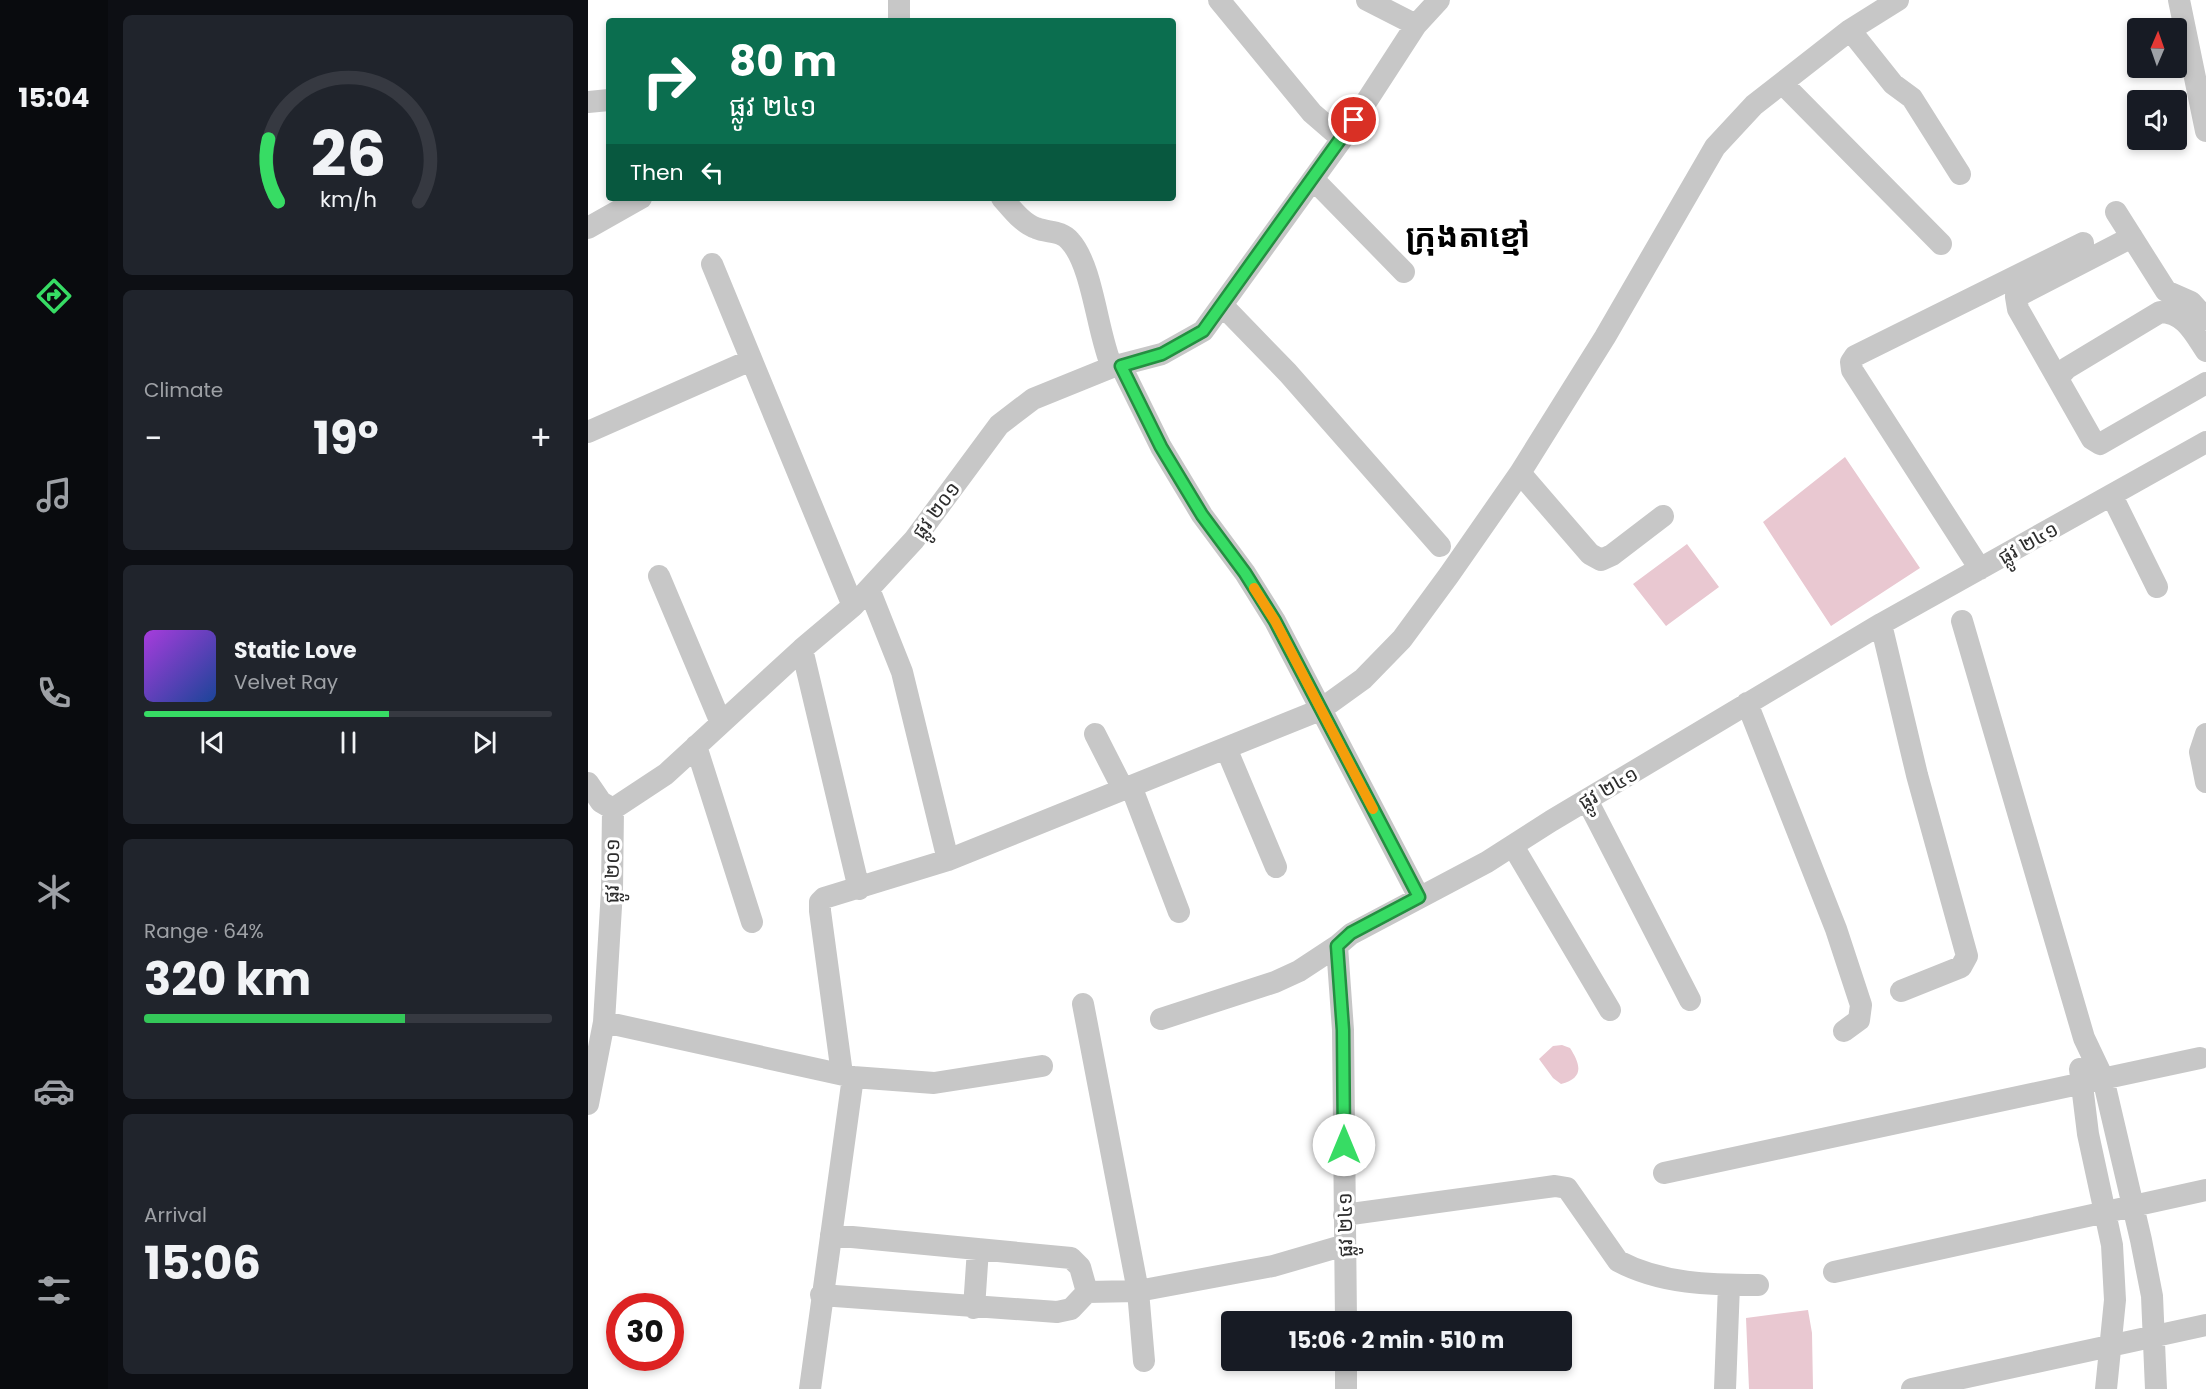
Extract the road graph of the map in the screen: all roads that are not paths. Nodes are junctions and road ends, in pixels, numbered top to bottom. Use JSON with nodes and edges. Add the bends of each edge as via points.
{"nodes":[{"id":1,"x":899,"y":0,"type":"edge"},
{"id":2,"x":1219,"y":0,"type":"edge"},
{"id":3,"x":1367,"y":0,"type":"edge"},
{"id":4,"x":1439,"y":0,"type":"edge"},
{"id":5,"x":1898,"y":0,"type":"edge"},
{"id":6,"x":2180,"y":0,"type":"edge"},
{"id":7,"x":899,"y":18,"type":"edge"},
{"id":8,"x":1416,"y":25,"type":"junction"},
{"id":9,"x":1850,"y":30,"type":"junction"},
{"id":10,"x":1782,"y":83,"type":"junction"},
{"id":11,"x":606,"y":99,"type":"edge"},
{"id":12,"x":588,"y":102,"type":"edge"},
{"id":13,"x":2206,"y":131,"type":"edge"},
{"id":14,"x":1342,"y":139,"type":"junction"},
{"id":15,"x":1960,"y":174,"type":"dead end"},
{"id":16,"x":1313,"y":179,"type":"junction"},
{"id":17,"x":636,"y":201,"type":"edge"},
{"id":18,"x":1005,"y":201,"type":"edge"},
{"id":19,"x":2116,"y":212,"type":"dead end"},
{"id":20,"x":588,"y":228,"type":"edge"},
{"id":21,"x":2132,"y":237,"type":"junction"},
{"id":22,"x":2083,"y":243,"type":"dead end"},
{"id":23,"x":1941,"y":244,"type":"dead end"},
{"id":24,"x":712,"y":264,"type":"dead end"},
{"id":25,"x":1404,"y":272,"type":"dead end"},
{"id":26,"x":1223,"y":306,"type":"junction"},
{"id":27,"x":2206,"y":319,"type":"edge"},
{"id":28,"x":2206,"y":351,"type":"edge"},
{"id":29,"x":751,"y":360,"type":"junction"},
{"id":30,"x":1116,"y":366,"type":"junction"},
{"id":31,"x":2058,"y":378,"type":"junction"},
{"id":32,"x":2206,"y":382,"type":"edge"},
{"id":33,"x":588,"y":432,"type":"edge"},
{"id":34,"x":2206,"y":442,"type":"edge"},
{"id":35,"x":1520,"y":473,"type":"junction"},
{"id":36,"x":2112,"y":496,"type":"junction"},
{"id":37,"x":1663,"y":516,"type":"dead end"},
{"id":38,"x":1440,"y":546,"type":"dead end"},
{"id":39,"x":1980,"y":568,"type":"junction"},
{"id":40,"x":659,"y":576,"type":"dead end"},
{"id":41,"x":2157,"y":587,"type":"dead end"},
{"id":42,"x":869,"y":589,"type":"junction"},
{"id":43,"x":853,"y":606,"type":"junction"},
{"id":44,"x":1962,"y":621,"type":"dead end"},
{"id":45,"x":1881,"y":624,"type":"junction"},
{"id":46,"x":802,"y":649,"type":"junction"},
{"id":47,"x":1747,"y":703,"type":"junction"},
{"id":48,"x":1320,"y":710,"type":"junction"},
{"id":49,"x":721,"y":723,"type":"junction"},
{"id":50,"x":1095,"y":734,"type":"dead end"},
{"id":51,"x":2206,"y":734,"type":"edge"},
{"id":52,"x":696,"y":746,"type":"junction"},
{"id":53,"x":1226,"y":748,"type":"junction"},
{"id":54,"x":2206,"y":782,"type":"edge"},
{"id":55,"x":588,"y":783,"type":"edge"},
{"id":56,"x":1127,"y":788,"type":"junction"},
{"id":57,"x":1587,"y":800,"type":"junction"},
{"id":58,"x":613,"y":809,"type":"junction"},
{"id":59,"x":1513,"y":846,"type":"junction"},
{"id":60,"x":948,"y":860,"type":"junction"},
{"id":61,"x":1276,"y":867,"type":"dead end"},
{"id":62,"x":859,"y":889,"type":"junction"},
{"id":63,"x":1419,"y":897,"type":"junction"},
{"id":64,"x":1179,"y":912,"type":"dead end"},
{"id":65,"x":752,"y":922,"type":"dead end"},
{"id":66,"x":1337,"y":946,"type":"junction"},
{"id":67,"x":1901,"y":991,"type":"dead end"},
{"id":68,"x":1690,"y":1000,"type":"dead end"},
{"id":69,"x":1083,"y":1004,"type":"dead end"},
{"id":70,"x":1610,"y":1010,"type":"dead end"},
{"id":71,"x":1161,"y":1019,"type":"dead end"},
{"id":72,"x":604,"y":1022,"type":"junction"},
{"id":73,"x":1844,"y":1031,"type":"dead end"},
{"id":74,"x":2084,"y":1038,"type":"junction"},
{"id":75,"x":2200,"y":1058,"type":"dead end"},
{"id":76,"x":1042,"y":1066,"type":"dead end"},
{"id":77,"x":847,"y":1076,"type":"junction"},
{"id":78,"x":2103,"y":1078,"type":"junction"},
{"id":79,"x":2080,"y":1083,"type":"junction"},
{"id":80,"x":588,"y":1104,"type":"edge"},
{"id":81,"x":1664,"y":1173,"type":"dead end"},
{"id":82,"x":2206,"y":1190,"type":"edge"},
{"id":83,"x":2133,"y":1206,"type":"junction"},
{"id":84,"x":2105,"y":1212,"type":"junction"},
{"id":85,"x":1344,"y":1215,"type":"junction"},
{"id":86,"x":831,"y":1235,"type":"junction"},
{"id":87,"x":1346,"y":1245,"type":"junction"},
{"id":88,"x":978,"y":1249,"type":"junction"},
{"id":89,"x":1834,"y":1272,"type":"dead end"},
{"id":90,"x":1729,"y":1285,"type":"junction"},
{"id":91,"x":1758,"y":1285,"type":"dead end"},
{"id":92,"x":1138,"y":1291,"type":"junction"},
{"id":93,"x":1087,"y":1292,"type":"junction"},
{"id":94,"x":821,"y":1295,"type":"junction"},
{"id":95,"x":974,"y":1308,"type":"junction"},
{"id":96,"x":1346,"y":1311,"type":"edge"},
{"id":97,"x":2206,"y":1325,"type":"edge"},
{"id":98,"x":2154,"y":1337,"type":"junction"},
{"id":99,"x":2112,"y":1346,"type":"junction"},
{"id":100,"x":1144,"y":1361,"type":"dead end"},
{"id":101,"x":1346,"y":1371,"type":"edge"},
{"id":102,"x":810,"y":1389,"type":"edge"},
{"id":103,"x":1346,"y":1389,"type":"edge"},
{"id":104,"x":1725,"y":1389,"type":"edge"},
{"id":105,"x":1912,"y":1389,"type":"edge"},
{"id":106,"x":2106,"y":1389,"type":"edge"},
{"id":107,"x":2156,"y":1389,"type":"edge"}],
"edges":[{"from":1,"to":7,"type":"street"},
{"from":2,"to":14,"type":"street","via":[[1312,113]]},
{"from":3,"to":8,"type":"street"},
{"from":4,"to":8,"type":"street","name":"ផ្លូវ ២០១"},
{"from":5,"to":9,"type":"street"},
{"from":6,"to":13,"type":"street"},
{"from":8,"to":14,"type":"street","name":"ផ្លូវ ២០១"},
{"from":9,"to":10,"type":"street"},
{"from":9,"to":15,"type":"street","via":[[1893,84],[1912,99]]},
{"from":10,"to":23,"type":"street"},
{"from":10,"to":35,"type":"street","via":[[1754,105],[1715,147],[1605,338]]},
{"from":11,"to":12,"type":"street"},
{"from":14,"to":16,"type":"street","name":"ផ្លូវ ២០១"},
{"from":16,"to":25,"type":"street"},
{"from":16,"to":26,"type":"street","name":"ផ្លូវ ២០១"},
{"from":17,"to":20,"type":"street"},
{"from":18,"to":30,"type":"street","via":[[1025,222],[1057,232],[1080,253],[1103,346]]},
{"from":19,"to":21,"type":"street"},
{"from":21,"to":27,"type":"street","via":[[2166,291],[2191,302]]},
{"from":21,"to":31,"type":"street","via":[[2016,297],[2018,309]]},
{"from":22,"to":39,"type":"street","via":[[1855,356],[1851,362],[1852,370]]},
{"from":24,"to":29,"type":"street"},
{"from":26,"to":30,"type":"street","name":"ផ្លូវ ២០១","via":[[1203,331],[1162,354]]},
{"from":26,"to":38,"type":"street","via":[[1288,373]]},
{"from":28,"to":31,"type":"street","via":[[2186,322],[2173,312],[2160,312],[2067,368]]},
{"from":29,"to":33,"type":"street"},
{"from":29,"to":43,"type":"street"},
{"from":30,"to":42,"type":"street","name":"ផ្លូវ ២០១","via":[[1033,399],[999,425],[914,540]]},
{"from":30,"to":48,"type":"street","via":[[1202,515],[1275,621]]},
{"from":31,"to":32,"type":"street","via":[[2092,439],[2100,444]]},
{"from":34,"to":36,"type":"street","name":"ផ្លូវ ២៤១"},
{"from":35,"to":37,"type":"street","via":[[1590,554],[1601,560]]},
{"from":35,"to":48,"type":"street","via":[[1402,639],[1363,680]]},
{"from":36,"to":39,"type":"street","name":"ផ្លូវ ២៤១"},
{"from":36,"to":41,"type":"street"},
{"from":39,"to":45,"type":"street","name":"ផ្លូវ ២៤១"},
{"from":40,"to":49,"type":"street"},
{"from":42,"to":43,"type":"street","name":"ផ្លូវ ២០១"},
{"from":42,"to":60,"type":"street","via":[[902,672]]},
{"from":43,"to":46,"type":"street","name":"ផ្លូវ ២០១"},
{"from":44,"to":74,"type":"street"},
{"from":45,"to":47,"type":"street","name":"ផ្លូវ ២៤១"},
{"from":45,"to":67,"type":"street","via":[[1911,755],[1967,956],[1961,967]]},
{"from":46,"to":49,"type":"street","name":"ផ្លូវ ២០១"},
{"from":46,"to":62,"type":"street"},
{"from":47,"to":57,"type":"street","name":"ផ្លូវ ២៤១"},
{"from":47,"to":73,"type":"street","via":[[1836,929],[1861,1005],[1859,1020]]},
{"from":48,"to":53,"type":"street"},
{"from":48,"to":63,"type":"street"},
{"from":49,"to":52,"type":"street","name":"ផ្លូវ ២០១"},
{"from":50,"to":56,"type":"street"},
{"from":51,"to":54,"type":"street","via":[[2200,752]]},
{"from":52,"to":58,"type":"street","name":"ផ្លូវ ២០១","via":[[666,774]]},
{"from":52,"to":65,"type":"street"},
{"from":53,"to":56,"type":"street"},
{"from":53,"to":61,"type":"street"},
{"from":55,"to":58,"type":"street","via":[[601,802]]},
{"from":56,"to":60,"type":"street"},
{"from":56,"to":64,"type":"street"},
{"from":57,"to":59,"type":"street","name":"ផ្លូវ ២៤១"},
{"from":57,"to":68,"type":"street"},
{"from":58,"to":72,"type":"street","name":"ផ្លូវ ២០១"},
{"from":59,"to":63,"type":"street","name":"ផ្លូវ ២៤១"},
{"from":59,"to":70,"type":"street"},
{"from":60,"to":62,"type":"street"},
{"from":62,"to":77,"type":"street","via":[[820,902]]},
{"from":63,"to":66,"type":"street","name":"ផ្លូវ ២៤១","via":[[1351,933]]},
{"from":66,"to":71,"type":"street","via":[[1275,982]]},
{"from":66,"to":85,"type":"street","name":"ផ្លូវ ២៤១","via":[[1343,1030]]},
{"from":69,"to":92,"type":"street"},
{"from":72,"to":77,"type":"street"},
{"from":72,"to":80,"type":"street","name":"ផ្លូវ ២០១"},
{"from":74,"to":78,"type":"street"},
{"from":74,"to":79,"type":"street"},
{"from":75,"to":78,"type":"street"},
{"from":76,"to":77,"type":"street","via":[[934,1083]]},
{"from":77,"to":86,"type":"street"},
{"from":78,"to":79,"type":"street"},
{"from":78,"to":83,"type":"street"},
{"from":79,"to":81,"type":"street"},
{"from":79,"to":84,"type":"street"},
{"from":82,"to":83,"type":"street"},
{"from":83,"to":84,"type":"street"},
{"from":83,"to":98,"type":"street","via":[[2152,1296]]},
{"from":84,"to":89,"type":"street"},
{"from":84,"to":99,"type":"street","via":[[2112,1245],[2115,1300]]},
{"from":85,"to":87,"type":"street","name":"ផ្លូវ ២៤១"},
{"from":85,"to":90,"type":"street","via":[[1555,1186],[1567,1188],[1618,1261],[1630,1268],[1687,1282]]},
{"from":86,"to":88,"type":"street"},
{"from":86,"to":94,"type":"street"},
{"from":87,"to":92,"type":"street","via":[[1273,1266]]},
{"from":87,"to":96,"type":"street","name":"ផ្លូវ ២៤១"},
{"from":88,"to":93,"type":"street","via":[[1071,1258],[1080,1267]]},
{"from":88,"to":95,"type":"street"},
{"from":90,"to":91,"type":"street"},
{"from":90,"to":104,"type":"street"},
{"from":92,"to":93,"type":"street"},
{"from":92,"to":100,"type":"street"},
{"from":93,"to":95,"type":"street","via":[[1071,1309],[1057,1312]]},
{"from":94,"to":95,"type":"street"},
{"from":94,"to":102,"type":"street"},
{"from":97,"to":98,"type":"street"},
{"from":98,"to":99,"type":"street"},
{"from":98,"to":107,"type":"street"},
{"from":99,"to":105,"type":"street"},
{"from":99,"to":106,"type":"street"},
{"from":101,"to":103,"type":"street"}]}
